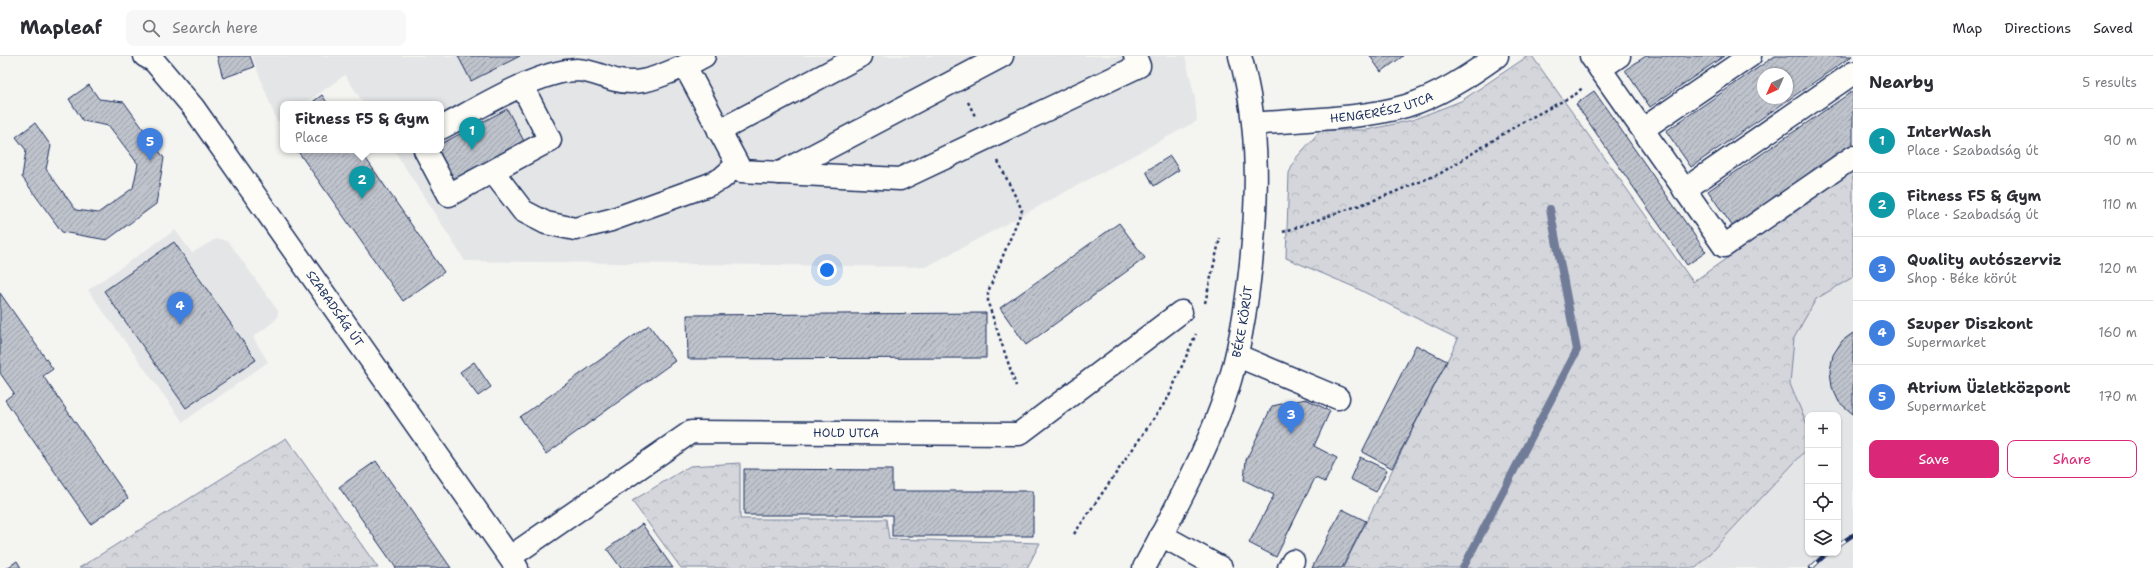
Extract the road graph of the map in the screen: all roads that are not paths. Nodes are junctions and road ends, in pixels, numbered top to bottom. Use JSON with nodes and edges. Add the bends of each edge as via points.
{"nodes":[{"id":1,"x":145,"y":56,"type":"edge"},
{"id":2,"x":704,"y":56,"type":"edge"},
{"id":3,"x":860,"y":56,"type":"edge"},
{"id":4,"x":1002,"y":56,"type":"edge"},
{"id":5,"x":1135,"y":56,"type":"edge"},
{"id":6,"x":1240,"y":56,"type":"edge"},
{"id":7,"x":1497,"y":56,"type":"edge"},
{"id":8,"x":1619,"y":56,"type":"edge"},
{"id":9,"x":1750,"y":56,"type":"edge"},
{"id":10,"x":1596,"y":62,"type":"edge"},
{"id":11,"x":684,"y":66,"type":"junction"},
{"id":12,"x":1853,"y":74,"type":"edge"},
{"id":13,"x":522,"y":86,"type":"junction"},
{"id":14,"x":1254,"y":124,"type":"junction"},
{"id":15,"x":444,"y":126,"type":"edge"},
{"id":16,"x":1643,"y":129,"type":"junction"},
{"id":17,"x":719,"y":130,"type":"junction"},
{"id":18,"x":427,"y":153,"type":"edge"},
{"id":19,"x":1853,"y":157,"type":"edge"},
{"id":20,"x":737,"y":165,"type":"junction"},
{"id":21,"x":493,"y":172,"type":"junction"},
{"id":22,"x":780,"y":173,"type":"junction"},
{"id":23,"x":1684,"y":190,"type":"junction"},
{"id":24,"x":1181,"y":312,"type":"dead end"},
{"id":25,"x":1238,"y":356,"type":"junction"},
{"id":26,"x":1338,"y":398,"type":"dead end"},
{"id":27,"x":1161,"y":535,"type":"junction"},
{"id":28,"x":514,"y":563,"type":"edge"},
{"id":29,"x":1144,"y":568,"type":"edge"},
{"id":30,"x":1221,"y":568,"type":"edge"}],
"edges":[{"from":1,"to":28,"type":"street","name":"SZABADSÁG ÚT","via":[[154,61],[193,107]]},
{"from":2,"to":11,"type":"street"},
{"from":3,"to":17,"type":"street"},
{"from":4,"to":22,"type":"street"},
{"from":5,"to":22,"type":"street","via":[[1139,66],[900,179]]},
{"from":6,"to":14,"type":"street","name":"BÉKE KÖRÚT"},
{"from":7,"to":14,"type":"street","name":"HENGERÉSZ UTCA","via":[[1441,92],[1407,105],[1374,113]]},
{"from":8,"to":10,"type":"street"},
{"from":9,"to":16,"type":"street"},
{"from":10,"to":16,"type":"street"},
{"from":11,"to":13,"type":"street","via":[[643,82],[620,81],[578,70],[555,72]]},
{"from":11,"to":17,"type":"street"},
{"from":12,"to":23,"type":"street"},
{"from":13,"to":15,"type":"street"},
{"from":13,"to":21,"type":"street","via":[[550,140]]},
{"from":14,"to":25,"type":"street","name":"BÉKE KÖRÚT","via":[[1254,234]]},
{"from":16,"to":23,"type":"street"},
{"from":17,"to":20,"type":"street"},
{"from":18,"to":21,"type":"street","via":[[449,195]]},
{"from":19,"to":23,"type":"street","via":[[1724,246]]},
{"from":20,"to":21,"type":"street","via":[[708,185],[632,213],[575,229],[546,223],[523,211]]},
{"from":20,"to":22,"type":"street","via":[[741,171]]},
{"from":24,"to":28,"type":"street","name":"HOLD UTCA","via":[[1020,434],[691,432]]},
{"from":25,"to":26,"type":"street"},
{"from":25,"to":27,"type":"street","name":"BÉKE KÖRÚT","via":[[1222,405]]},
{"from":27,"to":29,"type":"street","name":"BÉKE KÖRÚT"},
{"from":27,"to":30,"type":"street"}]}
